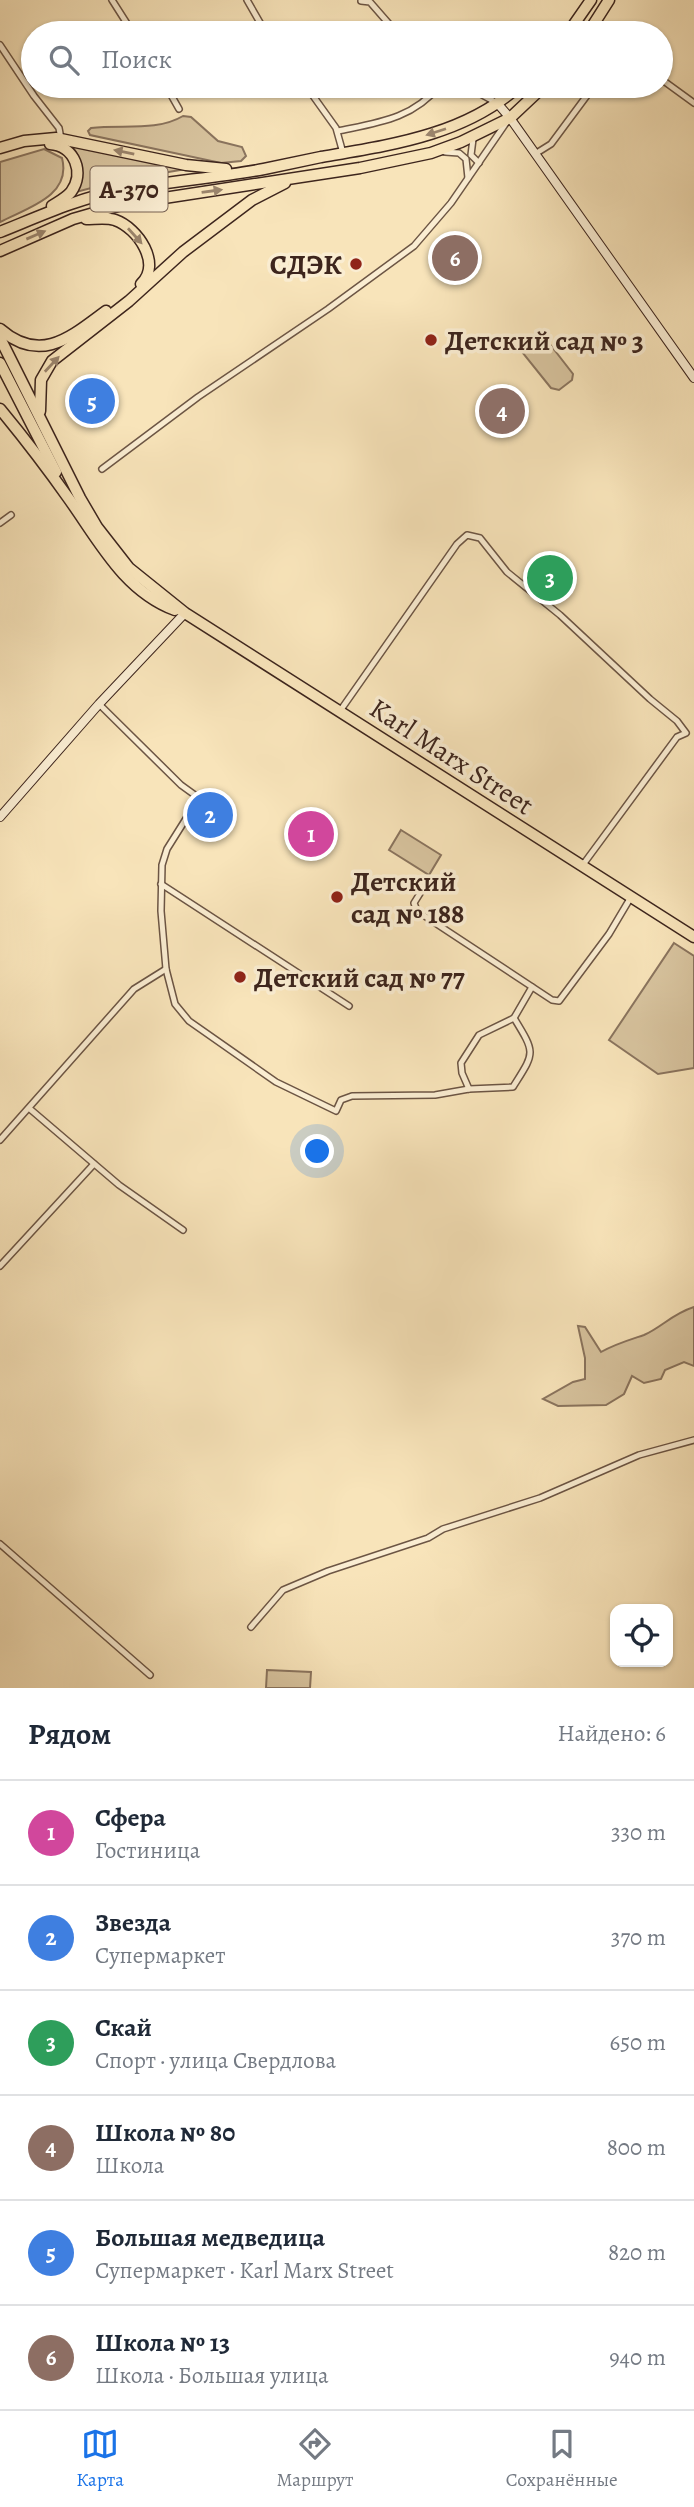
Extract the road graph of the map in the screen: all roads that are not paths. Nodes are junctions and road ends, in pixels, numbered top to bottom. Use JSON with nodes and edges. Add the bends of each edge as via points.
{"nodes":[{"id":1,"x":112,"y":0,"type":"edge"},
{"id":2,"x":247,"y":0,"type":"edge"},
{"id":3,"x":609,"y":0,"type":"edge"},
{"id":4,"x":361,"y":1,"type":"edge"},
{"id":5,"x":588,"y":5,"type":"edge"},
{"id":6,"x":125,"y":21,"type":"edge"},
{"id":7,"x":258,"y":21,"type":"edge"},
{"id":8,"x":387,"y":21,"type":"edge"},
{"id":9,"x":577,"y":21,"type":"edge"},
{"id":10,"x":595,"y":21,"type":"edge"},
{"id":11,"x":0,"y":45,"type":"edge"},
{"id":12,"x":21,"y":75,"type":"edge"},
{"id":13,"x":673,"y":88,"type":"edge"},
{"id":14,"x":38,"y":98,"type":"edge"},
{"id":15,"x":173,"y":98,"type":"edge"},
{"id":16,"x":315,"y":98,"type":"edge"},
{"id":17,"x":427,"y":98,"type":"edge"},
{"id":18,"x":487,"y":98,"type":"edge"},
{"id":19,"x":505,"y":98,"type":"edge"},
{"id":20,"x":531,"y":98,"type":"edge"},
{"id":21,"x":585,"y":98,"type":"edge"},
{"id":22,"x":694,"y":103,"type":"edge"},
{"id":23,"x":498,"y":104,"type":"junction"},
{"id":24,"x":179,"y":109,"type":"dead end"},
{"id":25,"x":510,"y":118,"type":"junction"},
{"id":26,"x":338,"y":131,"type":"junction"},
{"id":27,"x":474,"y":136,"type":"junction"},
{"id":28,"x":61,"y":139,"type":"junction"},
{"id":29,"x":0,"y":148,"type":"edge"},
{"id":30,"x":431,"y":153,"type":"junction"},
{"id":31,"x":343,"y":154,"type":"junction"},
{"id":32,"x":535,"y":154,"type":"junction"},
{"id":33,"x":0,"y":155,"type":"edge"},
{"id":34,"x":479,"y":163,"type":"junction"},
{"id":35,"x":264,"y":169,"type":"junction"},
{"id":36,"x":300,"y":178,"type":"junction"},
{"id":37,"x":468,"y":180,"type":"junction"},
{"id":38,"x":73,"y":219,"type":"junction"},
{"id":39,"x":0,"y":232,"type":"edge"},
{"id":40,"x":0,"y":251,"type":"edge"},
{"id":41,"x":0,"y":329,"type":"edge"},
{"id":42,"x":0,"y":338,"type":"edge"},
{"id":43,"x":0,"y":363,"type":"edge"},
{"id":44,"x":694,"y":378,"type":"edge"},
{"id":45,"x":0,"y":409,"type":"edge"},
{"id":46,"x":45,"y":428,"type":"junction"},
{"id":47,"x":102,"y":469,"type":"dead end"},
{"id":48,"x":72,"y":503,"type":"junction"},
{"id":49,"x":11,"y":515,"type":"dead end"},
{"id":50,"x":0,"y":523,"type":"edge"},
{"id":51,"x":186,"y":614,"type":"junction"},
{"id":52,"x":99,"y":704,"type":"junction"},
{"id":53,"x":340,"y":711,"type":"junction"},
{"id":54,"x":0,"y":817,"type":"edge"},
{"id":55,"x":582,"y":866,"type":"junction"},
{"id":56,"x":160,"y":884,"type":"junction"},
{"id":57,"x":424,"y":887,"type":"dead end"},
{"id":58,"x":631,"y":897,"type":"junction"},
{"id":59,"x":694,"y":937,"type":"edge"},
{"id":60,"x":166,"y":969,"type":"junction"},
{"id":61,"x":532,"y":987,"type":"junction"},
{"id":62,"x":349,"y":1006,"type":"dead end"},
{"id":63,"x":514,"y":1018,"type":"junction"},
{"id":64,"x":469,"y":1089,"type":"junction"},
{"id":65,"x":30,"y":1108,"type":"junction"},
{"id":66,"x":0,"y":1140,"type":"edge"},
{"id":67,"x":94,"y":1164,"type":"junction"},
{"id":68,"x":183,"y":1230,"type":"dead end"},
{"id":69,"x":0,"y":1266,"type":"edge"},
{"id":70,"x":694,"y":1440,"type":"edge"},
{"id":71,"x":0,"y":1544,"type":"edge"},
{"id":72,"x":251,"y":1627,"type":"dead end"},
{"id":73,"x":150,"y":1675,"type":"dead end"}],
"edges":[{"from":1,"to":6,"type":"street"},
{"from":2,"to":7,"type":"street"},
{"from":3,"to":10,"type":"highway"},
{"from":4,"to":8,"type":"street","via":[[370,2]]},
{"from":5,"to":9,"type":"highway"},
{"from":11,"to":12,"type":"street"},
{"from":13,"to":22,"type":"street"},
{"from":14,"to":28,"type":"street","via":[[59,128]]},
{"from":15,"to":24,"type":"street"},
{"from":16,"to":26,"type":"street"},
{"from":17,"to":26,"type":"street","via":[[412,112]]},
{"from":18,"to":23,"type":"street"},
{"from":19,"to":23,"type":"highway","number":"А-370"},
{"from":20,"to":25,"type":"highway","number":"А-370"},
{"from":21,"to":32,"type":"street","via":[[551,144]]},
{"from":23,"to":25,"type":"main road"},
{"from":23,"to":31,"type":"highway","number":"А-370","one_way":true,"via":[[455,126]]},
{"from":25,"to":27,"type":"highway","number":"А-370"},
{"from":25,"to":32,"type":"main road"},
{"from":25,"to":34,"type":"street"},
{"from":26,"to":31,"type":"street"},
{"from":27,"to":30,"type":"highway","number":"А-370"},
{"from":27,"to":34,"type":"street","via":[[470,151]]},
{"from":28,"to":29,"type":"highway"},
{"from":35,"to":28,"type":"highway","one_way":true,"via":[[203,168]]},
{"from":30,"to":36,"type":"highway","number":"А-370"},
{"from":30,"to":37,"type":"street","via":[[460,153],[466,159]]},
{"from":31,"to":35,"type":"highway","number":"А-370"},
{"from":32,"to":44,"type":"main road"},
{"from":33,"to":39,"type":"highway","via":[[55,144],[72,154],[77,172],[66,197]]},
{"from":34,"to":37,"type":"street"},
{"from":35,"to":39,"type":"highway","number":"А-370","via":[[83,199]]},
{"from":38,"to":36,"type":"highway","number":"А-370","one_way":true,"via":[[125,204]]},
{"from":46,"to":36,"type":"highway","one_way":true,"via":[[39,386],[52,361],[129,302],[183,252],[266,192]]},
{"from":37,"to":47,"type":"street","via":[[433,226],[393,264],[198,397]]},
{"from":40,"to":38,"type":"highway","number":"А-370","one_way":true},
{"from":38,"to":41,"type":"highway","one_way":true,"via":[[108,219],[125,226],[146,250],[147,278],[61,342],[30,344]]},
{"from":42,"to":46,"type":"highway","name":"Karl Marx Street"},
{"from":43,"to":48,"type":"highway"},
{"from":45,"to":48,"type":"highway"},
{"from":46,"to":51,"type":"highway","name":"Karl Marx Street","via":[[80,498],[112,548],[129,568]]},
{"from":48,"to":51,"type":"highway","name":"Karl Marx Street","via":[[122,574],[160,604]]},
{"from":49,"to":50,"type":"street"},
{"from":51,"to":52,"type":"main road"},
{"from":51,"to":53,"type":"highway","name":"Karl Marx Street"},
{"from":52,"to":54,"type":"main road"},
{"from":52,"to":56,"type":"street","via":[[199,799],[167,849]]},
{"from":53,"to":55,"type":"highway","name":"Karl Marx Street"},
{"from":53,"to":55,"type":"street","via":[[457,544],[467,535],[480,538],[508,572],[686,733],[677,737]]},
{"from":55,"to":58,"type":"highway","name":"Karl Marx Street"},
{"from":56,"to":60,"type":"street"},
{"from":56,"to":62,"type":"street"},
{"from":57,"to":61,"type":"street","via":[[414,903],[417,911]]},
{"from":58,"to":59,"type":"highway","name":"Karl Marx Street"},
{"from":58,"to":61,"type":"street","via":[[559,1001]]},
{"from":60,"to":64,"type":"street","via":[[175,1003],[189,1021],[276,1082],[336,1111],[341,1100],[352,1096],[435,1095]]},
{"from":60,"to":65,"type":"street","via":[[134,989]]},
{"from":61,"to":63,"type":"street"},
{"from":63,"to":64,"type":"street","via":[[479,1035],[461,1063]]},
{"from":63,"to":64,"type":"street","via":[[529,1042],[531,1060],[513,1087]]},
{"from":65,"to":66,"type":"street"},
{"from":65,"to":67,"type":"street"},
{"from":67,"to":68,"type":"street"},
{"from":67,"to":69,"type":"street"},
{"from":70,"to":72,"type":"street","via":[[639,1455],[540,1498],[328,1571],[283,1590]]},
{"from":71,"to":73,"type":"street"}]}
